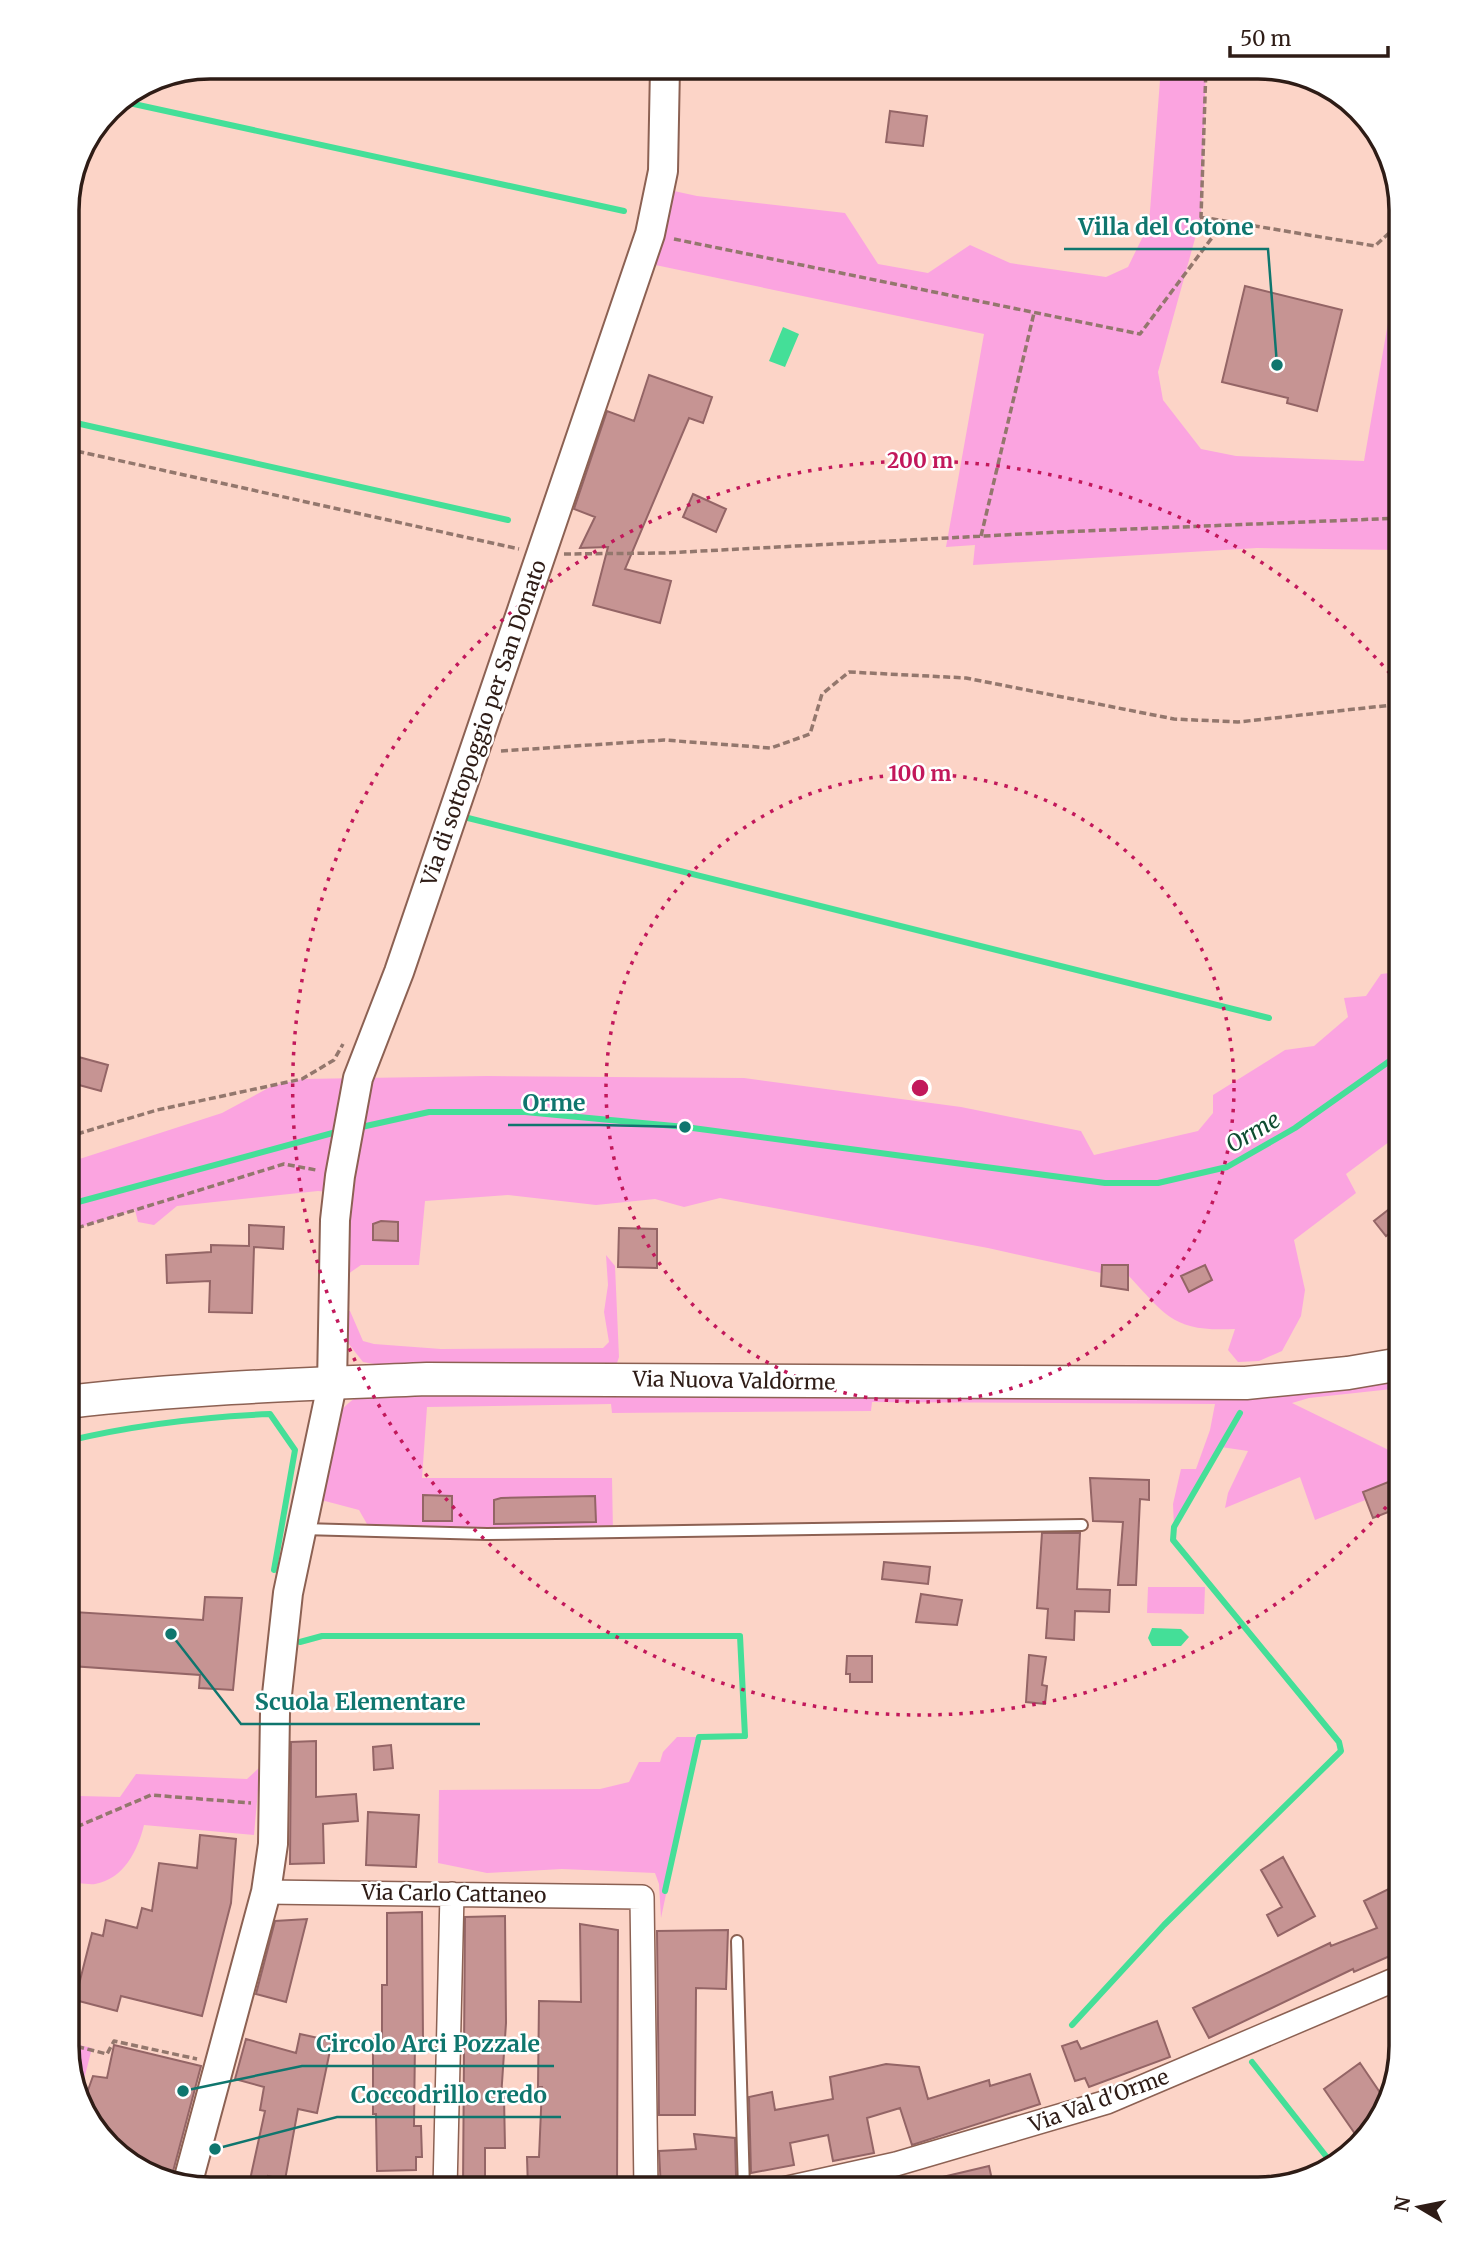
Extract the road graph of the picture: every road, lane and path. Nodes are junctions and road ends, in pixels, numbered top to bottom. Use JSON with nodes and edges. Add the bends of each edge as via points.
{"nodes":[{"id":1,"x":665,"y":79,"type":"edge"},
{"id":2,"x":1206,"y":79,"type":"edge"},
{"id":3,"x":1201,"y":217,"type":"junction"},
{"id":4,"x":650,"y":234,"type":"junction"},
{"id":5,"x":1389,"y":234,"type":"edge"},
{"id":6,"x":1034,"y":312,"type":"junction"},
{"id":7,"x":79,"y":452,"type":"edge"},
{"id":8,"x":1389,"y":519,"type":"edge"},
{"id":9,"x":981,"y":536,"type":"junction"},
{"id":10,"x":542,"y":554,"type":"junction"},
{"id":11,"x":1389,"y":705,"type":"edge"},
{"id":12,"x":474,"y":753,"type":"junction"},
{"id":13,"x":347,"y":1036,"type":"dead end"},
{"id":14,"x":79,"y":1133,"type":"edge"},
{"id":15,"x":340,"y":1176,"type":"junction"},
{"id":16,"x":79,"y":1227,"type":"edge"},
{"id":17,"x":1389,"y":1366,"type":"edge"},
{"id":18,"x":332,"y":1385,"type":"junction"},
{"id":19,"x":79,"y":1401,"type":"edge"},
{"id":20,"x":1082,"y":1525,"type":"dead end"},
{"id":21,"x":302,"y":1529,"type":"junction"},
{"id":22,"x":274,"y":1804,"type":"junction"},
{"id":23,"x":79,"y":1825,"type":"edge"},
{"id":24,"x":266,"y":1892,"type":"junction"},
{"id":25,"x":452,"y":1894,"type":"junction"},
{"id":26,"x":737,"y":1941,"type":"dead end"},
{"id":27,"x":1389,"y":1983,"type":"edge"},
{"id":28,"x":79,"y":2047,"type":"edge"},
{"id":29,"x":201,"y":2060,"type":"dead end"},
{"id":30,"x":190,"y":2176,"type":"edge"},
{"id":31,"x":446,"y":2177,"type":"edge"},
{"id":32,"x":646,"y":2177,"type":"edge"},
{"id":33,"x":744,"y":2177,"type":"edge"},
{"id":34,"x":835,"y":2177,"type":"edge"}],
"edges":[{"from":1,"to":4,"type":"street","name":"Via di sottopoggio per San Donato","via":[[663,171]]},
{"from":2,"to":3,"type":"path"},
{"from":3,"to":5,"type":"path","via":[[1375,246]]},
{"from":3,"to":6,"type":"path","via":[[1214,235],[1140,334]]},
{"from":4,"to":6,"type":"path"},
{"from":4,"to":10,"type":"street","name":"Via di sottopoggio per San Donato"},
{"from":6,"to":9,"type":"path"},
{"from":7,"to":10,"type":"path"},
{"from":8,"to":9,"type":"path"},
{"from":9,"to":10,"type":"path","via":[[666,553]]},
{"from":10,"to":12,"type":"street","name":"Via di sottopoggio per San Donato"},
{"from":11,"to":12,"type":"path","via":[[1238,722],[1174,719],[966,678],[849,672],[822,694],[810,734],[771,748],[664,740]]},
{"from":12,"to":15,"type":"street","name":"Via di sottopoggio per San Donato","via":[[358,1078]]},
{"from":13,"to":14,"type":"path","via":[[334,1060],[302,1079],[157,1110]]},
{"from":15,"to":16,"type":"path","via":[[284,1164]]},
{"from":15,"to":18,"type":"street","name":"Via di sottopoggio per San Donato"},
{"from":17,"to":18,"type":"main road","name":"Via Nuova Valdorme","via":[[1246,1383],[455,1378]]},
{"from":18,"to":19,"type":"main road","name":"Via Nuova Valdorme","via":[[232,1387]]},
{"from":18,"to":21,"type":"street"},
{"from":20,"to":21,"type":"lane","via":[[487,1534]]},
{"from":21,"to":22,"type":"street","via":[[288,1593],[277,1684]]},
{"from":22,"to":23,"type":"path","via":[[151,1794]]},
{"from":22,"to":24,"type":"street"},
{"from":24,"to":25,"type":"street","name":"Via Carlo Cattaneo"},
{"from":24,"to":30,"type":"street"},
{"from":25,"to":31,"type":"street"},
{"from":25,"to":32,"type":"street","name":"Via Carlo Cattaneo","via":[[642,1896]]},
{"from":26,"to":33,"type":"lane"},
{"from":27,"to":34,"type":"street","name":"Via Val d'Orme","via":[[1107,2102]]},
{"from":28,"to":29,"type":"path","via":[[107,2054],[114,2041]]}]}
